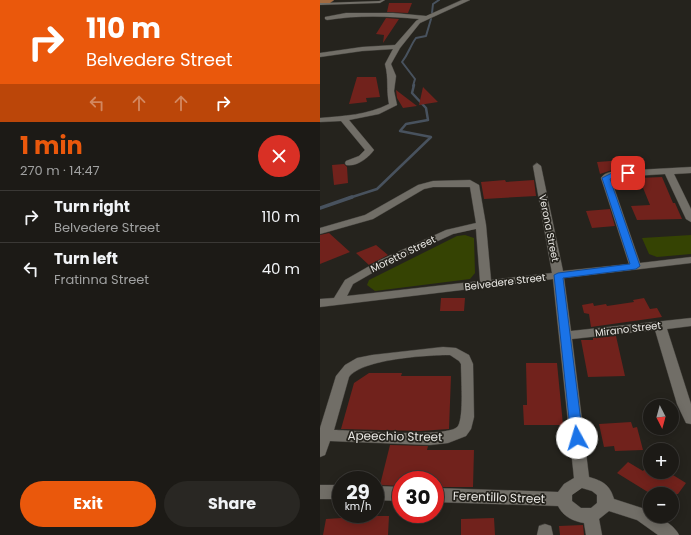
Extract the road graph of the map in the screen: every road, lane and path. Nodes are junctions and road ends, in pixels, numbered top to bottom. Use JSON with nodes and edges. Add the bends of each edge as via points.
{"nodes":[{"id":1,"x":320,"y":0,"type":"edge"},
{"id":2,"x":330,"y":0,"type":"edge"},
{"id":3,"x":384,"y":0,"type":"edge"},
{"id":4,"x":467,"y":0,"type":"edge"},
{"id":5,"x":320,"y":4,"type":"edge"},
{"id":6,"x":327,"y":18,"type":"dead end"},
{"id":7,"x":426,"y":18,"type":"junction"},
{"id":8,"x":397,"y":48,"type":"junction"},
{"id":9,"x":320,"y":55,"type":"edge"},
{"id":10,"x":344,"y":119,"type":"junction"},
{"id":11,"x":320,"y":120,"type":"edge"},
{"id":12,"x":349,"y":163,"type":"dead end"},
{"id":13,"x":538,"y":166,"type":"dead end"},
{"id":14,"x":691,"y":170,"type":"edge"},
{"id":15,"x":668,"y":171,"type":"junction"},
{"id":16,"x":691,"y":219,"type":"edge"},
{"id":17,"x":481,"y":225,"type":"junction"},
{"id":18,"x":320,"y":231,"type":"edge"},
{"id":19,"x":691,"y":260,"type":"edge"},
{"id":20,"x":636,"y":266,"type":"junction"},
{"id":21,"x":558,"y":275,"type":"junction"},
{"id":22,"x":486,"y":284,"type":"junction"},
{"id":23,"x":338,"y":301,"type":"junction"},
{"id":24,"x":320,"y":303,"type":"edge"},
{"id":25,"x":691,"y":322,"type":"edge"},
{"id":26,"x":660,"y":326,"type":"junction"},
{"id":27,"x":566,"y":336,"type":"junction"},
{"id":28,"x":691,"y":419,"type":"edge"},
{"id":29,"x":322,"y":435,"type":"edge"},
{"id":30,"x":320,"y":451,"type":"edge"},
{"id":31,"x":582,"y":482,"type":"junction"},
{"id":32,"x":320,"y":492,"type":"edge"},
{"id":33,"x":332,"y":492,"type":"edge"},
{"id":34,"x":444,"y":495,"type":"edge"},
{"id":35,"x":564,"y":499,"type":"junction"},
{"id":36,"x":606,"y":503,"type":"junction"},
{"id":37,"x":591,"y":518,"type":"junction"},
{"id":38,"x":594,"y":535,"type":"edge"},
{"id":39,"x":671,"y":535,"type":"edge"}],
"edges":[{"from":1,"to":2,"type":"main road"},
{"from":3,"to":5,"type":"lane"},
{"from":4,"to":7,"type":"street"},
{"from":6,"to":7,"type":"street","via":[[346,15],[393,15]]},
{"from":7,"to":8,"type":"street","via":[[418,22]]},
{"from":8,"to":9,"type":"street","via":[[362,49]]},
{"from":8,"to":10,"type":"street","via":[[388,64],[392,76],[390,91],[393,105],[384,110]]},
{"from":10,"to":11,"type":"street"},
{"from":10,"to":12,"type":"street","via":[[370,150],[362,158]]},
{"from":13,"to":21,"type":"street","name":"Verona Street"},
{"from":14,"to":15,"type":"street"},
{"from":15,"to":16,"type":"street"},
{"from":15,"to":20,"type":"street","via":[[617,174],[606,178]]},
{"from":17,"to":18,"type":"street","via":[[474,185],[433,184],[410,192],[370,217]]},
{"from":17,"to":22,"type":"street"},
{"from":17,"to":23,"type":"street","name":"Moretto Street","via":[[450,232],[384,262],[349,282]]},
{"from":19,"to":20,"type":"street","name":"Belvedere Street"},
{"from":20,"to":21,"type":"street","name":"Belvedere Street"},
{"from":21,"to":22,"type":"street","name":"Belvedere Street"},
{"from":21,"to":27,"type":"street","name":"Verona Street"},
{"from":22,"to":23,"type":"street","name":"Belvedere Street"},
{"from":23,"to":24,"type":"street","name":"Belvedere Street"},
{"from":25,"to":26,"type":"street","name":"Mirano Street"},
{"from":26,"to":27,"type":"street","name":"Mirano Street"},
{"from":26,"to":28,"type":"street"},
{"from":27,"to":31,"type":"street","name":"Verona Street"},
{"from":29,"to":29,"type":"street","name":"Apeechio Street","via":[[343,376],[353,365],[377,358],[443,351],[452,351],[464,358],[467,364],[468,419],[465,428],[456,434],[430,439]]},
{"from":29,"to":30,"type":"street"},
{"from":31,"to":35,"type":"street","via":[[572,484]]},
{"from":31,"to":36,"type":"street","via":[[602,490]]},
{"from":32,"to":33,"type":"street"},
{"from":34,"to":35,"type":"street","name":"Ferentillo Street"},
{"from":35,"to":37,"type":"street","via":[[566,507],[573,514]]},
{"from":36,"to":37,"type":"street","via":[[604,510]]},
{"from":36,"to":39,"type":"street","via":[[642,515]]},
{"from":37,"to":38,"type":"street"}]}
